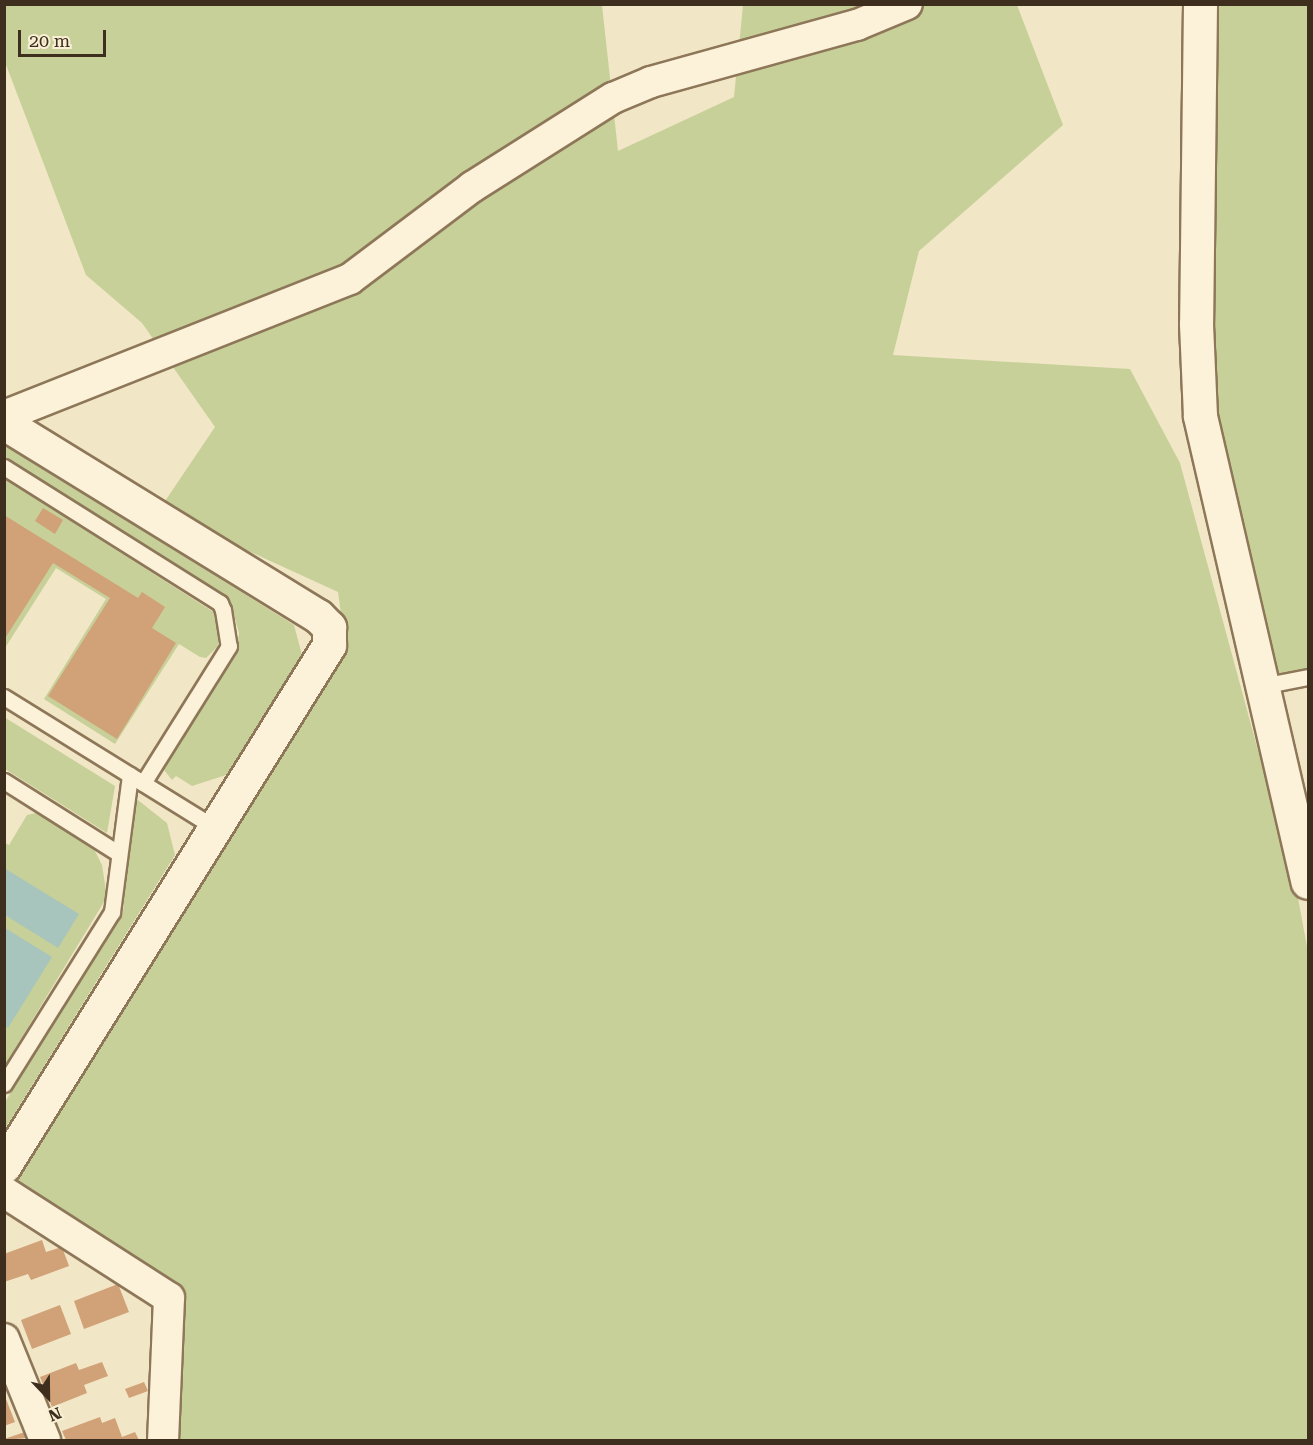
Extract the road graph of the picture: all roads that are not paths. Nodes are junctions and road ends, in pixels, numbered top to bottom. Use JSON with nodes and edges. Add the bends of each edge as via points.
{"nodes":[{"id":1,"x":907,"y":4,"type":"edge"},
{"id":2,"x":1200,"y":4,"type":"edge"},
{"id":3,"x":4,"y":416,"type":"edge"},
{"id":4,"x":4,"y":423,"type":"edge"},
{"id":5,"x":4,"y":467,"type":"edge"},
{"id":6,"x":1308,"y":677,"type":"edge"},
{"id":7,"x":1262,"y":686,"type":"junction"},
{"id":8,"x":4,"y":697,"type":"edge"},
{"id":9,"x":136,"y":779,"type":"junction"},
{"id":10,"x":4,"y":781,"type":"edge"},
{"id":11,"x":215,"y":828,"type":"junction"},
{"id":12,"x":118,"y":853,"type":"junction"},
{"id":13,"x":1308,"y":882,"type":"edge"},
{"id":14,"x":4,"y":1084,"type":"edge"},
{"id":15,"x":4,"y":1166,"type":"edge"},
{"id":16,"x":4,"y":1192,"type":"edge"},
{"id":17,"x":4,"y":1339,"type":"edge"},
{"id":18,"x":45,"y":1440,"type":"edge"},
{"id":19,"x":163,"y":1440,"type":"edge"}],
"edges":[{"from":1,"to":3,"type":"street","via":[[857,25],[651,82],[613,98],[472,187],[350,279]]},
{"from":2,"to":7,"type":"street","via":[[1196,324],[1200,416]]},
{"from":4,"to":11,"type":"street","via":[[318,616],[328,627],[329,645]]},
{"from":5,"to":9,"type":"lane","via":[[220,603],[223,610],[231,638],[229,646]]},
{"from":6,"to":7,"type":"lane"},
{"from":7,"to":13,"type":"street"},
{"from":8,"to":9,"type":"lane"},
{"from":9,"to":11,"type":"lane"},
{"from":9,"to":12,"type":"lane"},
{"from":10,"to":12,"type":"lane"},
{"from":11,"to":15,"type":"street"},
{"from":12,"to":14,"type":"lane","via":[[112,912]]},
{"from":16,"to":19,"type":"street","via":[[169,1298]]},
{"from":17,"to":18,"type":"street"}]}
